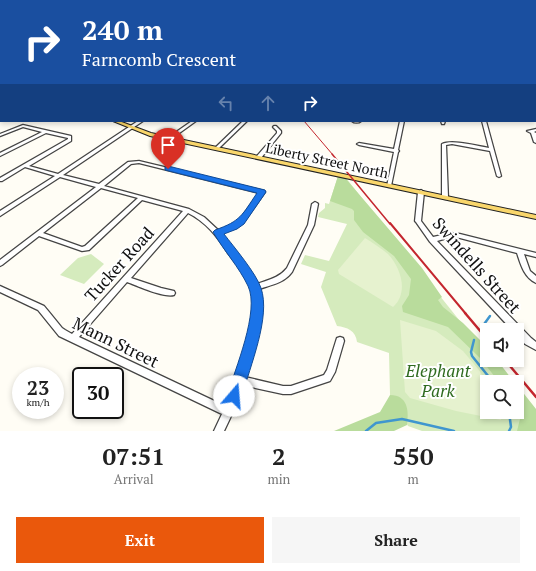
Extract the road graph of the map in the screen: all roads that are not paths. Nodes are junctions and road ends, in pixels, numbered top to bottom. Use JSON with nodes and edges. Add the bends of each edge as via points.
{"nodes":[{"id":1,"x":118,"y":122,"type":"edge"},
{"id":2,"x":139,"y":122,"type":"edge"},
{"id":3,"x":193,"y":122,"type":"edge"},
{"id":4,"x":244,"y":122,"type":"edge"},
{"id":5,"x":402,"y":122,"type":"edge"},
{"id":6,"x":484,"y":122,"type":"edge"},
{"id":7,"x":131,"y":127,"type":"junction"},
{"id":8,"x":275,"y":127,"type":"dead end"},
{"id":9,"x":46,"y":131,"type":"junction"},
{"id":10,"x":535,"y":133,"type":"edge"},
{"id":11,"x":0,"y":135,"type":"edge"},
{"id":12,"x":170,"y":138,"type":"junction"},
{"id":13,"x":536,"y":142,"type":"edge"},
{"id":14,"x":359,"y":144,"type":"dead end"},
{"id":15,"x":217,"y":148,"type":"junction"},
{"id":16,"x":491,"y":150,"type":"junction"},
{"id":17,"x":397,"y":151,"type":"junction"},
{"id":18,"x":0,"y":155,"type":"edge"},
{"id":19,"x":258,"y":157,"type":"junction"},
{"id":20,"x":25,"y":166,"type":"junction"},
{"id":21,"x":59,"y":176,"type":"junction"},
{"id":22,"x":499,"y":176,"type":"dead end"},
{"id":23,"x":0,"y":180,"type":"edge"},
{"id":24,"x":100,"y":186,"type":"junction"},
{"id":25,"x":389,"y":186,"type":"junction"},
{"id":26,"x":421,"y":192,"type":"junction"},
{"id":27,"x":446,"y":197,"type":"junction"},
{"id":28,"x":141,"y":198,"type":"junction"},
{"id":29,"x":316,"y":204,"type":"dead end"},
{"id":30,"x":187,"y":210,"type":"junction"},
{"id":31,"x":0,"y":214,"type":"edge"},
{"id":32,"x":536,"y":217,"type":"edge"},
{"id":33,"x":218,"y":232,"type":"junction"},
{"id":34,"x":38,"y":234,"type":"junction"},
{"id":35,"x":432,"y":240,"type":"junction"},
{"id":36,"x":520,"y":252,"type":"junction"},
{"id":37,"x":536,"y":255,"type":"edge"},
{"id":38,"x":0,"y":263,"type":"edge"},
{"id":39,"x":126,"y":279,"type":"junction"},
{"id":40,"x":536,"y":280,"type":"edge"},
{"id":41,"x":255,"y":287,"type":"junction"},
{"id":42,"x":0,"y":289,"type":"edge"},
{"id":43,"x":172,"y":293,"type":"dead end"},
{"id":44,"x":73,"y":338,"type":"junction"},
{"id":45,"x":340,"y":340,"type":"dead end"},
{"id":46,"x":536,"y":346,"type":"edge"},
{"id":47,"x":239,"y":380,"type":"junction"},
{"id":48,"x":228,"y":412,"type":"junction"},
{"id":49,"x":219,"y":431,"type":"edge"}],
"edges":[{"from":1,"to":7,"type":"main road","name":"Liberty Street North"},
{"from":2,"to":7,"type":"street"},
{"from":3,"to":12,"type":"street"},
{"from":4,"to":15,"type":"street"},
{"from":5,"to":17,"type":"street"},
{"from":6,"to":16,"type":"street"},
{"from":7,"to":12,"type":"main road","name":"Liberty Street North"},
{"from":7,"to":21,"type":"street"},
{"from":8,"to":19,"type":"street","via":[[279,134]]},
{"from":9,"to":11,"type":"street","via":[[19,126]]},
{"from":9,"to":18,"type":"street"},
{"from":9,"to":20,"type":"street","via":[[70,137],[70,140]]},
{"from":10,"to":13,"type":"street"},
{"from":12,"to":15,"type":"main road","name":"Liberty Street North"},
{"from":14,"to":17,"type":"street"},
{"from":15,"to":19,"type":"main road","name":"Liberty Street North"},
{"from":16,"to":22,"type":"street"},
{"from":16,"to":27,"type":"street","via":[[452,143],[444,144]]},
{"from":17,"to":25,"type":"street"},
{"from":19,"to":25,"type":"main road","name":"Liberty Street North"},
{"from":20,"to":21,"type":"street"},
{"from":20,"to":23,"type":"street"},
{"from":21,"to":24,"type":"street"},
{"from":21,"to":31,"type":"street"},
{"from":24,"to":28,"type":"street"},
{"from":24,"to":33,"type":"street","via":[[130,163],[139,162],[262,192],[241,222]]},
{"from":24,"to":34,"type":"street"},
{"from":25,"to":26,"type":"main road","name":"Liberty Street North"},
{"from":26,"to":27,"type":"main road","name":"Liberty Street North"},
{"from":26,"to":35,"type":"street","name":"Swindells Street","via":[[418,221]]},
{"from":27,"to":32,"type":"main road","name":"Liberty Street North"},
{"from":28,"to":30,"type":"street"},
{"from":28,"to":34,"type":"street","via":[[87,248],[82,249]]},
{"from":29,"to":41,"type":"street","via":[[311,225],[288,274]]},
{"from":30,"to":33,"type":"street","via":[[201,216]]},
{"from":30,"to":39,"type":"street","name":"Tucker Road"},
{"from":33,"to":41,"type":"street"},
{"from":34,"to":38,"type":"street"},
{"from":35,"to":36,"type":"street","via":[[451,235],[460,236]]},
{"from":35,"to":46,"type":"street","name":"Swindells Street","via":[[528,341]]},
{"from":36,"to":37,"type":"street"},
{"from":36,"to":40,"type":"street","via":[[527,272]]},
{"from":39,"to":43,"type":"street"},
{"from":39,"to":44,"type":"street","name":"Tucker Road"},
{"from":41,"to":47,"type":"street","via":[[258,302],[256,322]]},
{"from":42,"to":44,"type":"street","name":"Mann Street","via":[[46,311],[57,329]]},
{"from":44,"to":48,"type":"street","name":"Mann Street"},
{"from":45,"to":47,"type":"street","via":[[327,378],[290,390]]},
{"from":47,"to":48,"type":"street"},
{"from":48,"to":49,"type":"street"}]}
